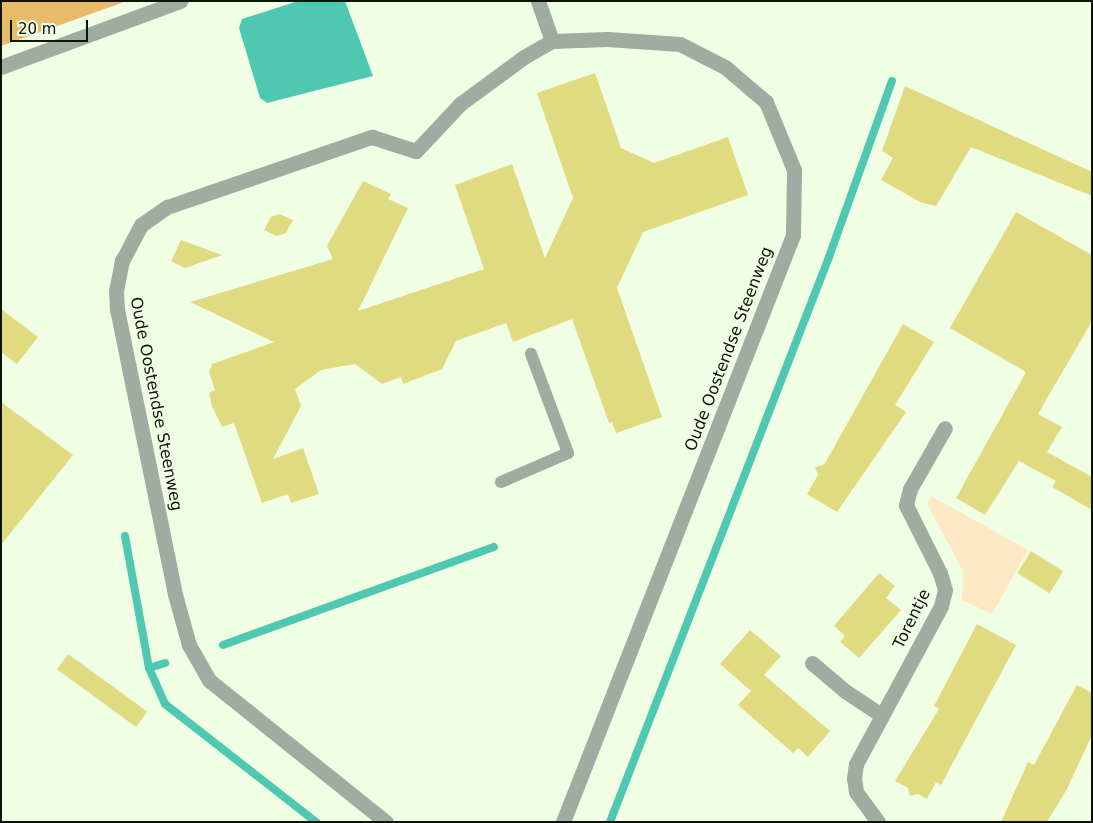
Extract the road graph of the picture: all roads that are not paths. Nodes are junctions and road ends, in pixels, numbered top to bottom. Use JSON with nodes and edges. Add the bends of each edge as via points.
{"nodes":[{"id":1,"x":180,"y":1,"type":"edge"},
{"id":2,"x":538,"y":1,"type":"edge"},
{"id":3,"x":552,"y":41,"type":"junction"},
{"id":4,"x":1,"y":67,"type":"edge"},
{"id":5,"x":531,"y":354,"type":"dead end"},
{"id":6,"x":945,"y":428,"type":"dead end"},
{"id":7,"x":501,"y":482,"type":"dead end"},
{"id":8,"x":812,"y":663,"type":"dead end"},
{"id":9,"x":882,"y":715,"type":"junction"},
{"id":10,"x":386,"y":822,"type":"edge"},
{"id":11,"x":563,"y":822,"type":"edge"},
{"id":12,"x":878,"y":822,"type":"edge"}],
"edges":[{"from":1,"to":4,"type":"street"},
{"from":2,"to":3,"type":"street"},
{"from":3,"to":10,"type":"street","name":"Oude Oostendse Steenweg","via":[[524,57],[460,104],[416,150],[372,137],[167,207],[141,225],[131,241],[117,283],[117,310],[175,594],[189,646],[208,680]]},
{"from":3,"to":11,"type":"street","name":"Oude Oostendse Steenweg","via":[[607,39],[680,44],[725,67],[766,102],[794,170],[793,235]]},
{"from":5,"to":7,"type":"lane","via":[[568,453]]},
{"from":6,"to":9,"type":"street","name":"Torentje","via":[[910,489],[906,505],[940,573],[945,590],[941,606]]},
{"from":8,"to":9,"type":"street","via":[[845,691]]},
{"from":9,"to":12,"type":"street","name":"Torentje","via":[[856,764],[854,778],[856,792]]}]}
